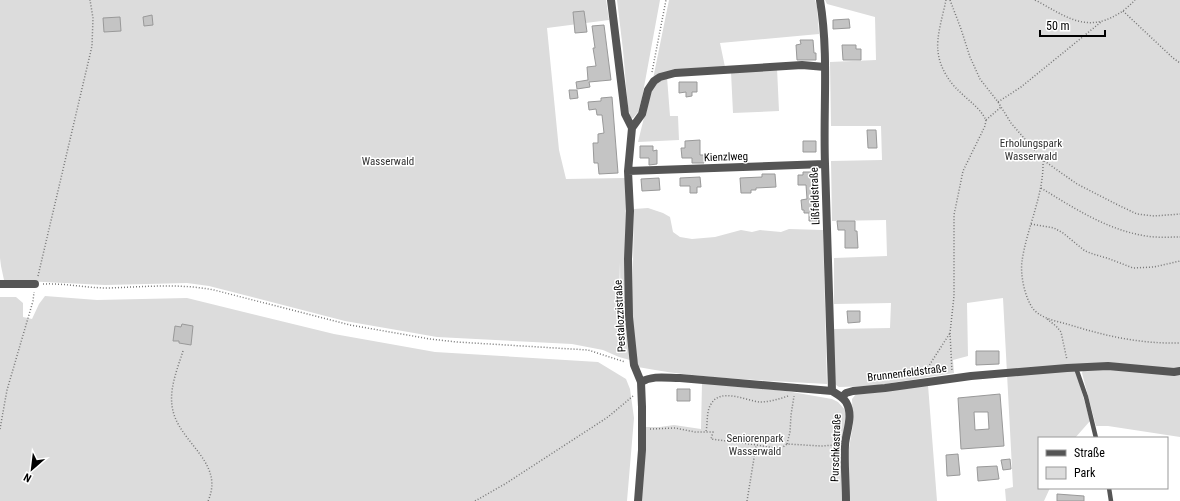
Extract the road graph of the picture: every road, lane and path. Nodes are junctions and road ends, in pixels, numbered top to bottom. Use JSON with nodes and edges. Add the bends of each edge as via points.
{"nodes":[{"id":1,"x":90,"y":0,"type":"edge"},
{"id":2,"x":611,"y":0,"type":"edge"},
{"id":3,"x":666,"y":0,"type":"edge"},
{"id":4,"x":820,"y":0,"type":"edge"},
{"id":5,"x":946,"y":0,"type":"edge"},
{"id":6,"x":950,"y":0,"type":"edge"},
{"id":7,"x":1035,"y":0,"type":"edge"},
{"id":8,"x":1135,"y":0,"type":"edge"},
{"id":9,"x":1123,"y":10,"type":"junction"},
{"id":10,"x":1101,"y":22,"type":"junction"},
{"id":11,"x":1180,"y":63,"type":"edge"},
{"id":12,"x":825,"y":67,"type":"junction"},
{"id":13,"x":651,"y":75,"type":"dead end"},
{"id":14,"x":998,"y":102,"type":"junction"},
{"id":15,"x":1001,"y":107,"type":"junction"},
{"id":16,"x":986,"y":120,"type":"junction"},
{"id":17,"x":632,"y":128,"type":"junction"},
{"id":18,"x":1043,"y":160,"type":"junction"},
{"id":19,"x":825,"y":164,"type":"junction"},
{"id":20,"x":628,"y":171,"type":"junction"},
{"id":21,"x":1041,"y":188,"type":"junction"},
{"id":22,"x":1180,"y":214,"type":"edge"},
{"id":23,"x":1031,"y":224,"type":"junction"},
{"id":24,"x":1180,"y":238,"type":"edge"},
{"id":25,"x":1180,"y":261,"type":"edge"},
{"id":26,"x":0,"y":284,"type":"edge"},
{"id":27,"x":35,"y":284,"type":"junction"},
{"id":28,"x":1044,"y":316,"type":"junction"},
{"id":29,"x":950,"y":332,"type":"junction"},
{"id":30,"x":1180,"y":343,"type":"edge"},
{"id":31,"x":183,"y":351,"type":"dead end"},
{"id":32,"x":1067,"y":360,"type":"dead end"},
{"id":33,"x":634,"y":365,"type":"junction"},
{"id":34,"x":1076,"y":368,"type":"junction"},
{"id":35,"x":1178,"y":373,"type":"edge"},
{"id":36,"x":953,"y":378,"type":"junction"},
{"id":37,"x":641,"y":382,"type":"junction"},
{"id":38,"x":919,"y":384,"type":"junction"},
{"id":39,"x":641,"y":391,"type":"junction"},
{"id":40,"x":832,"y":391,"type":"junction"},
{"id":41,"x":842,"y":397,"type":"junction"},
{"id":42,"x":643,"y":428,"type":"junction"},
{"id":43,"x":0,"y":429,"type":"edge"},
{"id":44,"x":706,"y":431,"type":"junction"},
{"id":45,"x":1096,"y":437,"type":"edge"},
{"id":46,"x":787,"y":444,"type":"junction"},
{"id":47,"x":756,"y":445,"type":"junction"},
{"id":48,"x":845,"y":445,"type":"junction"},
{"id":49,"x":1109,"y":489,"type":"edge"},
{"id":50,"x":208,"y":501,"type":"edge"},
{"id":51,"x":475,"y":501,"type":"edge"},
{"id":52,"x":638,"y":501,"type":"edge"},
{"id":53,"x":748,"y":501,"type":"edge"},
{"id":54,"x":846,"y":501,"type":"edge"},
{"id":55,"x":1111,"y":501,"type":"edge"}],
"edges":[{"from":1,"to":27,"type":"path","via":[[93,18],[92,46]]},
{"from":2,"to":17,"type":"street","name":"Pestalozzistraße","via":[[625,114]]},
{"from":3,"to":13,"type":"path"},
{"from":4,"to":12,"type":"street","name":"Lißfeldstraße"},
{"from":5,"to":16,"type":"path","via":[[938,42],[940,59],[952,83],[979,109]]},
{"from":6,"to":14,"type":"path","via":[[980,79]]},
{"from":7,"to":10,"type":"path","via":[[1081,23]]},
{"from":8,"to":9,"type":"path"},
{"from":9,"to":10,"type":"path"},
{"from":9,"to":11,"type":"path"},
{"from":10,"to":14,"type":"path","via":[[1021,87]]},
{"from":12,"to":17,"type":"street","name":"Pestalozzistraße","via":[[773,66],[675,73],[660,77],[648,90],[642,114]]},
{"from":12,"to":19,"type":"street","name":"Lißfeldstraße"},
{"from":14,"to":15,"type":"path"},
{"from":15,"to":16,"type":"path"},
{"from":15,"to":18,"type":"path","via":[[1011,123]]},
{"from":16,"to":29,"type":"path","via":[[963,171],[954,215],[954,296]]},
{"from":17,"to":20,"type":"street","name":"Pestalozzistraße"},
{"from":18,"to":21,"type":"path"},
{"from":18,"to":22,"type":"path","via":[[1077,184],[1138,214]]},
{"from":19,"to":20,"type":"street","name":"Kienzlweg"},
{"from":19,"to":40,"type":"street","name":"Lißfeldstraße"},
{"from":20,"to":33,"type":"street","name":"Pestalozzistraße","via":[[629,317]]},
{"from":21,"to":23,"type":"path"},
{"from":21,"to":24,"type":"path","via":[[1113,227],[1147,236]]},
{"from":23,"to":25,"type":"path","via":[[1058,230],[1085,251],[1133,268],[1154,267]]},
{"from":23,"to":28,"type":"path","via":[[1022,263],[1022,277],[1028,302],[1035,311]]},
{"from":26,"to":27,"type":"street"},
{"from":27,"to":33,"type":"path","via":[[107,288],[150,285],[197,286],[350,325],[430,339],[588,350]]},
{"from":27,"to":43,"type":"path","via":[[33,301],[7,390]]},
{"from":28,"to":30,"type":"path","via":[[1107,336],[1150,343]]},
{"from":28,"to":32,"type":"path","via":[[1061,332]]},
{"from":29,"to":36,"type":"path"},
{"from":29,"to":38,"type":"path"},
{"from":31,"to":50,"type":"path","via":[[171,395],[172,411],[179,426],[210,471],[212,488]]},
{"from":33,"to":37,"type":"street","name":"Pestalozzistraße"},
{"from":34,"to":35,"type":"street","name":"Brunnenfeldstraße","via":[[1108,366]]},
{"from":34,"to":36,"type":"street","name":"Brunnenfeldstraße"},
{"from":34,"to":45,"type":"lane"},
{"from":36,"to":38,"type":"street","name":"Brunnenfeldstraße"},
{"from":37,"to":39,"type":"street","name":"Pestalozzistraße"},
{"from":37,"to":40,"type":"street","via":[[657,377]]},
{"from":38,"to":41,"type":"street","name":"Brunnenfeldstraße","via":[[854,391]]},
{"from":39,"to":42,"type":"street","name":"Pestalozzistraße"},
{"from":39,"to":51,"type":"path","via":[[608,417]]},
{"from":40,"to":41,"type":"street"},
{"from":41,"to":48,"type":"street","name":"Purschkastraße","via":[[850,420]]},
{"from":42,"to":44,"type":"path"},
{"from":42,"to":52,"type":"street","name":"Pestalozzistraße"},
{"from":44,"to":46,"type":"path","via":[[710,405],[718,397],[726,395],[770,402],[794,396]]},
{"from":44,"to":47,"type":"path","via":[[713,432],[711,440]]},
{"from":46,"to":47,"type":"path","via":[[774,448]]},
{"from":46,"to":48,"type":"path"},
{"from":47,"to":53,"type":"path"},
{"from":48,"to":54,"type":"street","name":"Purschkastraße"},
{"from":49,"to":55,"type":"lane"}]}
